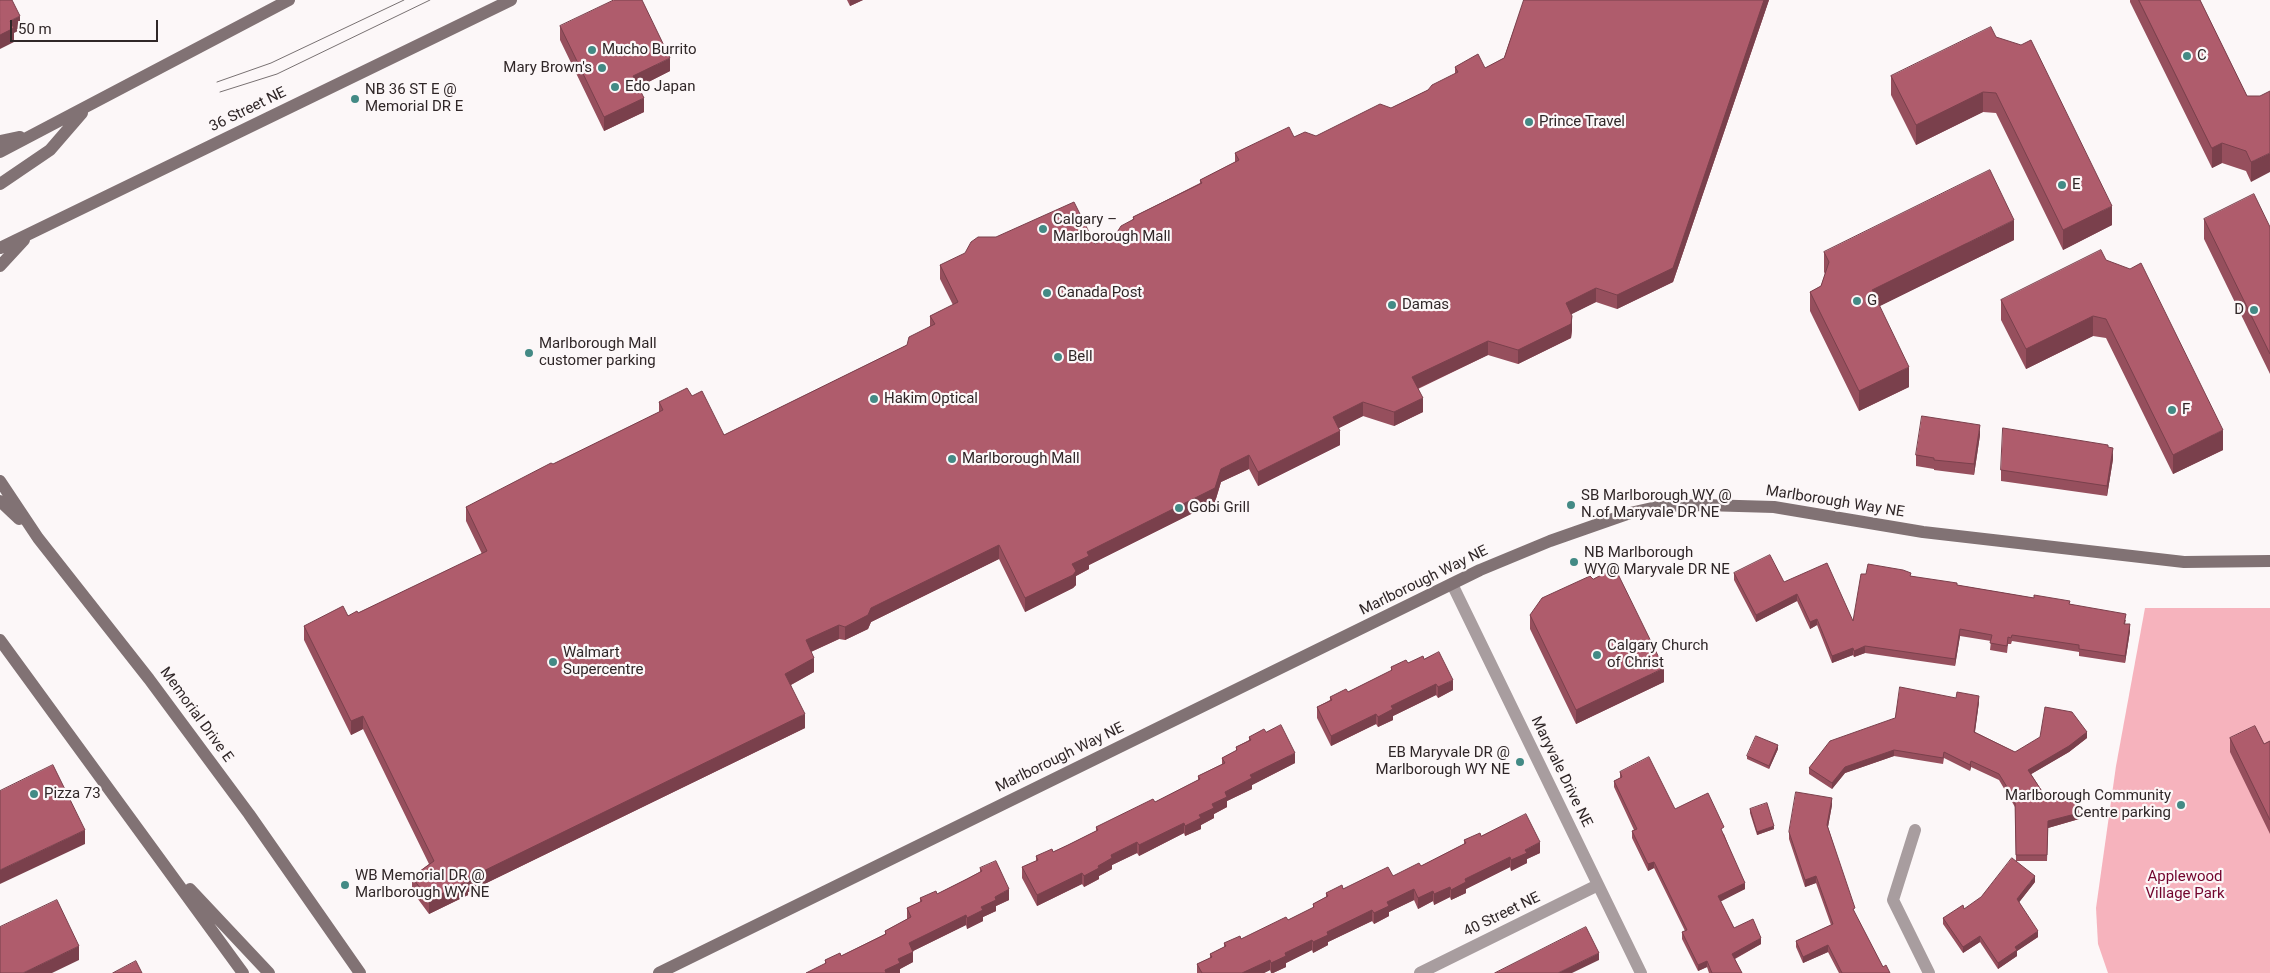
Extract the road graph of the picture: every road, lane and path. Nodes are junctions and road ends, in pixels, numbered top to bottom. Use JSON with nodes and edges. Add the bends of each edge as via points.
{"nodes":[{"id":1,"x":289,"y":0,"type":"edge"},
{"id":2,"x":511,"y":0,"type":"edge"},
{"id":3,"x":85,"y":109,"type":"junction"},
{"id":4,"x":39,"y":132,"type":"junction"},
{"id":5,"x":0,"y":141,"type":"edge"},
{"id":6,"x":0,"y":152,"type":"edge"},
{"id":7,"x":0,"y":184,"type":"edge"},
{"id":8,"x":29,"y":235,"type":"junction"},
{"id":9,"x":0,"y":248,"type":"edge"},
{"id":10,"x":0,"y":266,"type":"edge"},
{"id":11,"x":0,"y":481,"type":"edge"},
{"id":12,"x":0,"y":501,"type":"edge"},
{"id":13,"x":38,"y":538,"type":"junction"},
{"id":14,"x":2270,"y":561,"type":"edge"},
{"id":15,"x":1452,"y":584,"type":"junction"},
{"id":16,"x":0,"y":640,"type":"edge"},
{"id":17,"x":1915,"y":830,"type":"dead end"},
{"id":18,"x":153,"y":848,"type":"junction"},
{"id":19,"x":1598,"y":885,"type":"junction"},
{"id":20,"x":243,"y":973,"type":"edge"},
{"id":21,"x":269,"y":973,"type":"edge"},
{"id":22,"x":360,"y":973,"type":"edge"},
{"id":23,"x":659,"y":973,"type":"edge"},
{"id":24,"x":1420,"y":973,"type":"edge"},
{"id":25,"x":1641,"y":973,"type":"edge"},
{"id":26,"x":1929,"y":973,"type":"edge"}],
"edges":[{"from":1,"to":3,"type":"main road"},
{"from":2,"to":8,"type":"main road","name":"36 Street NE"},
{"from":3,"to":4,"type":"main road"},
{"from":3,"to":7,"type":"main road","via":[[50,150]]},
{"from":4,"to":5,"type":"main road"},
{"from":4,"to":6,"type":"main road"},
{"from":8,"to":9,"type":"main road","name":"36 Street NE"},
{"from":8,"to":10,"type":"main road"},
{"from":11,"to":13,"type":"main road","name":"Memorial Drive E"},
{"from":12,"to":13,"type":"main road"},
{"from":13,"to":22,"type":"main road","name":"Memorial Drive E","via":[[149,678]]},
{"from":14,"to":15,"type":"main road","name":"Marlborough Way NE","via":[[2184,562],[1923,532],[1774,507],[1662,506],[1630,513],[1550,541]]},
{"from":15,"to":19,"type":"street","name":"Maryvale Drive NE"},
{"from":15,"to":23,"type":"main road","name":"Marlborough Way NE"},
{"from":16,"to":18,"type":"main road"},
{"from":17,"to":26,"type":"street","via":[[1893,900]]},
{"from":18,"to":20,"type":"main road"},
{"from":18,"to":21,"type":"main road"},
{"from":19,"to":24,"type":"street","name":"40 Street NE"},
{"from":19,"to":25,"type":"street","name":"Maryvale Drive NE"}]}
